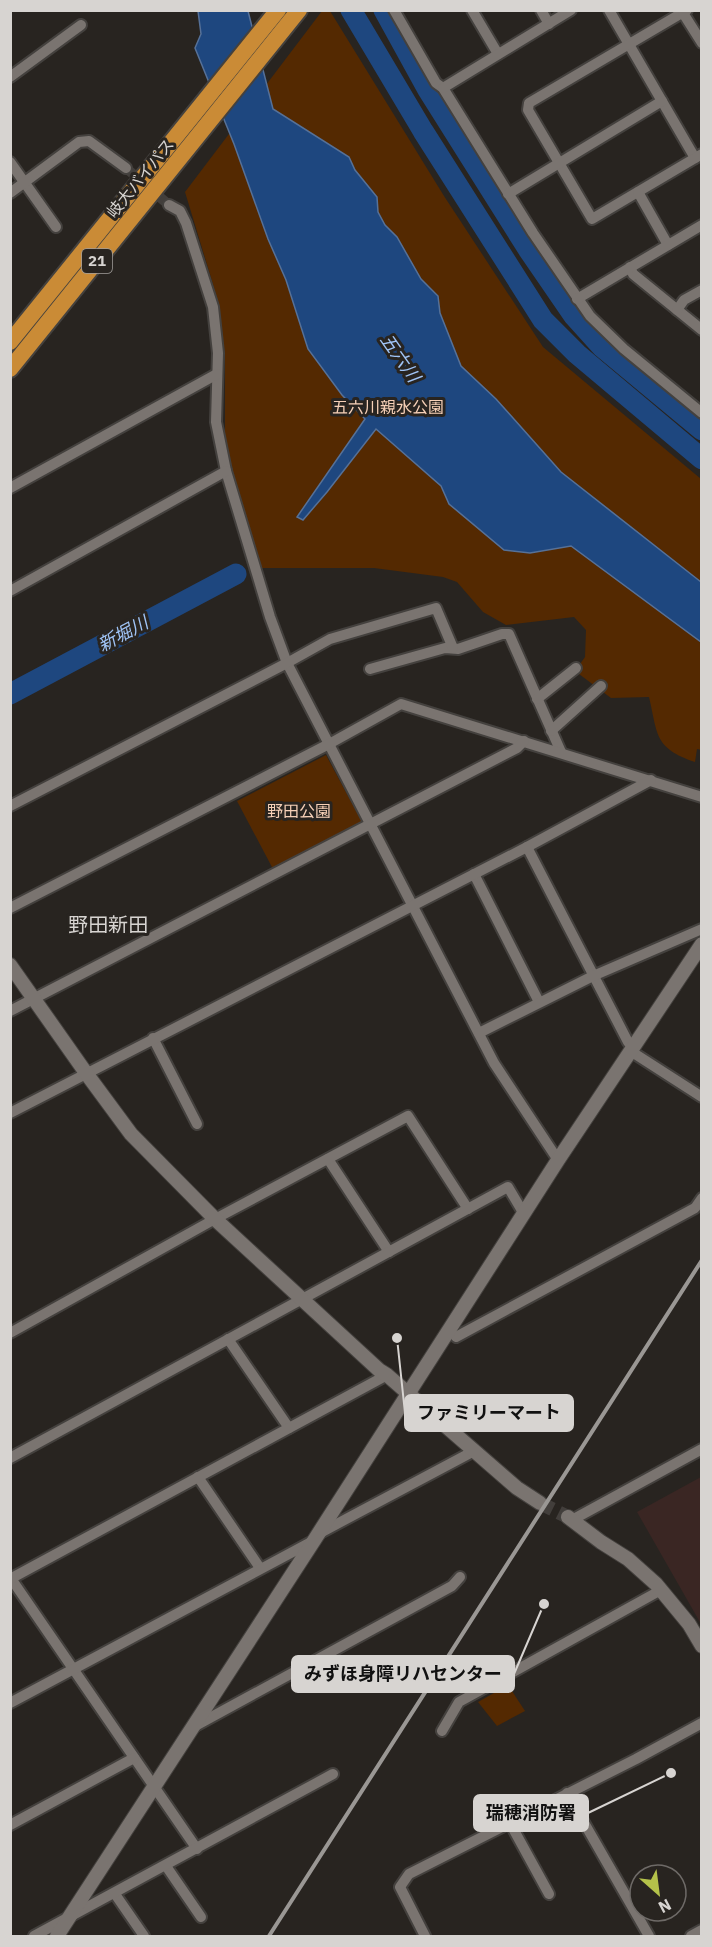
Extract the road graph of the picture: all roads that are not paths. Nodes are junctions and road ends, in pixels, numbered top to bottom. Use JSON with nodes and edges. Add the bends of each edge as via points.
{"nodes":[{"id":1,"x":278,"y":10,"type":"edge"},
{"id":2,"x":299,"y":10,"type":"edge"},
{"id":3,"x":394,"y":10,"type":"edge"},
{"id":4,"x":472,"y":10,"type":"edge"},
{"id":5,"x":541,"y":10,"type":"edge"},
{"id":6,"x":571,"y":10,"type":"edge"},
{"id":7,"x":609,"y":10,"type":"edge"},
{"id":8,"x":685,"y":12,"type":"edge"},
{"id":9,"x":549,"y":24,"type":"junction"},
{"id":10,"x":81,"y":25,"type":"dead end"},
{"id":11,"x":702,"y":43,"type":"edge"},
{"id":12,"x":629,"y":45,"type":"junction"},
{"id":13,"x":498,"y":54,"type":"junction"},
{"id":14,"x":10,"y":77,"type":"edge"},
{"id":15,"x":442,"y":88,"type":"junction"},
{"id":16,"x":662,"y":101,"type":"junction"},
{"id":17,"x":178,"y":147,"type":"junction"},
{"id":18,"x":698,"y":156,"type":"edge"},
{"id":19,"x":10,"y":162,"type":"edge"},
{"id":20,"x":560,"y":163,"type":"junction"},
{"id":21,"x":126,"y":168,"type":"tunnel mouth"},
{"id":22,"x":24,"y":183,"type":"junction"},
{"id":23,"x":638,"y":192,"type":"junction"},
{"id":24,"x":10,"y":193,"type":"edge"},
{"id":25,"x":508,"y":194,"type":"junction"},
{"id":26,"x":169,"y":205,"type":"tunnel mouth"},
{"id":27,"x":702,"y":225,"type":"edge"},
{"id":28,"x":56,"y":227,"type":"dead end"},
{"id":29,"x":668,"y":245,"type":"junction"},
{"id":30,"x":630,"y":267,"type":"junction"},
{"id":31,"x":702,"y":290,"type":"edge"},
{"id":32,"x":577,"y":299,"type":"junction"},
{"id":33,"x":677,"y":310,"type":"junction"},
{"id":34,"x":702,"y":330,"type":"edge"},
{"id":35,"x":10,"y":342,"type":"edge"},
{"id":36,"x":10,"y":369,"type":"edge"},
{"id":37,"x":217,"y":374,"type":"junction"},
{"id":38,"x":702,"y":413,"type":"edge"},
{"id":39,"x":226,"y":471,"type":"junction"},
{"id":40,"x":10,"y":488,"type":"edge"},
{"id":41,"x":10,"y":591,"type":"edge"},
{"id":42,"x":453,"y":648,"type":"junction"},
{"id":43,"x":287,"y":663,"type":"junction"},
{"id":44,"x":576,"y":668,"type":"dead end"},
{"id":45,"x":370,"y":669,"type":"dead end"},
{"id":46,"x":601,"y":686,"type":"dead end"},
{"id":47,"x":537,"y":699,"type":"junction"},
{"id":48,"x":551,"y":731,"type":"junction"},
{"id":49,"x":524,"y":741,"type":"junction"},
{"id":50,"x":329,"y":744,"type":"junction"},
{"id":51,"x":561,"y":753,"type":"junction"},
{"id":52,"x":651,"y":780,"type":"junction"},
{"id":53,"x":702,"y":796,"type":"edge"},
{"id":54,"x":10,"y":806,"type":"edge"},
{"id":55,"x":370,"y":824,"type":"junction"},
{"id":56,"x":527,"y":847,"type":"junction"},
{"id":57,"x":474,"y":874,"type":"junction"},
{"id":58,"x":412,"y":906,"type":"junction"},
{"id":59,"x":10,"y":908,"type":"edge"},
{"id":60,"x":702,"y":929,"type":"edge"},
{"id":61,"x":702,"y":944,"type":"edge"},
{"id":62,"x":10,"y":965,"type":"edge"},
{"id":63,"x":593,"y":976,"type":"junction"},
{"id":64,"x":34,"y":999,"type":"junction"},
{"id":65,"x":539,"y":1002,"type":"junction"},
{"id":66,"x":10,"y":1011,"type":"edge"},
{"id":67,"x":479,"y":1033,"type":"junction"},
{"id":68,"x":153,"y":1038,"type":"junction"},
{"id":69,"x":632,"y":1049,"type":"junction"},
{"id":70,"x":86,"y":1073,"type":"junction"},
{"id":71,"x":702,"y":1097,"type":"edge"},
{"id":72,"x":10,"y":1113,"type":"edge"},
{"id":73,"x":197,"y":1124,"type":"dead end"},
{"id":74,"x":328,"y":1159,"type":"junction"},
{"id":75,"x":558,"y":1160,"type":"junction"},
{"id":76,"x":702,"y":1198,"type":"edge"},
{"id":77,"x":468,"y":1209,"type":"junction"},
{"id":78,"x":524,"y":1214,"type":"junction"},
{"id":79,"x":215,"y":1219,"type":"junction"},
{"id":80,"x":389,"y":1252,"type":"junction"},
{"id":81,"x":301,"y":1299,"type":"junction"},
{"id":82,"x":10,"y":1333,"type":"edge"},
{"id":83,"x":456,"y":1337,"type":"dead end"},
{"id":84,"x":228,"y":1339,"type":"junction"},
{"id":85,"x":387,"y":1375,"type":"junction"},
{"id":86,"x":408,"y":1393,"type":"junction"},
{"id":87,"x":289,"y":1428,"type":"junction"},
{"id":88,"x":702,"y":1449,"type":"edge"},
{"id":89,"x":474,"y":1451,"type":"junction"},
{"id":90,"x":10,"y":1458,"type":"edge"},
{"id":91,"x":198,"y":1477,"type":"junction"},
{"id":92,"x":540,"y":1503,"type":"tunnel mouth"},
{"id":93,"x":570,"y":1519,"type":"joint"},
{"id":94,"x":316,"y":1537,"type":"junction"},
{"id":95,"x":260,"y":1568,"type":"junction"},
{"id":96,"x":460,"y":1577,"type":"dead end"},
{"id":97,"x":11,"y":1578,"type":"edge"},
{"id":98,"x":662,"y":1590,"type":"junction"},
{"id":99,"x":702,"y":1646,"type":"edge"},
{"id":100,"x":74,"y":1668,"type":"junction"},
{"id":101,"x":10,"y":1703,"type":"edge"},
{"id":102,"x":702,"y":1723,"type":"edge"},
{"id":103,"x":195,"y":1726,"type":"junction"},
{"id":104,"x":441,"y":1731,"type":"dead end"},
{"id":105,"x":134,"y":1758,"type":"junction"},
{"id":106,"x":333,"y":1774,"type":"dead end"},
{"id":107,"x":155,"y":1787,"type":"junction"},
{"id":108,"x":567,"y":1793,"type":"junction"},
{"id":109,"x":510,"y":1823,"type":"junction"},
{"id":110,"x":10,"y":1825,"type":"edge"},
{"id":111,"x":197,"y":1849,"type":"junction"},
{"id":112,"x":166,"y":1866,"type":"junction"},
{"id":113,"x":115,"y":1894,"type":"junction"},
{"id":114,"x":549,"y":1894,"type":"dead end"},
{"id":115,"x":201,"y":1917,"type":"dead end"},
{"id":116,"x":69,"y":1918,"type":"junction"},
{"id":117,"x":702,"y":1930,"type":"edge"},
{"id":118,"x":33,"y":1936,"type":"edge"},
{"id":119,"x":57,"y":1936,"type":"edge"},
{"id":120,"x":144,"y":1936,"type":"edge"},
{"id":121,"x":424,"y":1936,"type":"edge"},
{"id":122,"x":649,"y":1936,"type":"edge"},
{"id":123,"x":691,"y":1936,"type":"edge"}],
"edges":[{"from":1,"to":17,"type":"highway","name":"岐大バイパス","number":"21"},
{"from":2,"to":17,"type":"highway","name":"岐大バイパス","number":"21"},
{"from":3,"to":15,"type":"street"},
{"from":4,"to":13,"type":"street"},
{"from":5,"to":9,"type":"street"},
{"from":6,"to":9,"type":"street"},
{"from":7,"to":12,"type":"street"},
{"from":8,"to":11,"type":"street"},
{"from":8,"to":12,"type":"street"},
{"from":9,"to":13,"type":"street"},
{"from":10,"to":14,"type":"street"},
{"from":12,"to":16,"type":"street"},
{"from":12,"to":20,"type":"street","via":[[529,103],[528,110]]},
{"from":13,"to":15,"type":"street"},
{"from":15,"to":25,"type":"street"},
{"from":16,"to":18,"type":"street"},
{"from":16,"to":20,"type":"street"},
{"from":17,"to":35,"type":"highway","name":"岐大バイパス","number":"21"},
{"from":17,"to":36,"type":"highway","name":"岐大バイパス","number":"21"},
{"from":18,"to":23,"type":"street"},
{"from":19,"to":22,"type":"street"},
{"from":20,"to":23,"type":"street","via":[[592,219]]},
{"from":20,"to":25,"type":"street"},
{"from":21,"to":22,"type":"street","via":[[89,141],[79,142]]},
{"from":22,"to":24,"type":"street"},
{"from":22,"to":28,"type":"street"},
{"from":23,"to":29,"type":"street"},
{"from":25,"to":32,"type":"street"},
{"from":26,"to":37,"type":"street","via":[[180,211],[186,223],[213,307]]},
{"from":27,"to":29,"type":"street"},
{"from":29,"to":30,"type":"street"},
{"from":30,"to":32,"type":"street"},
{"from":30,"to":33,"type":"street","via":[[633,274]]},
{"from":31,"to":33,"type":"street","via":[[684,300]]},
{"from":32,"to":38,"type":"street","via":[[624,349]]},
{"from":33,"to":34,"type":"street"},
{"from":37,"to":39,"type":"street","via":[[216,422]]},
{"from":37,"to":40,"type":"street"},
{"from":39,"to":41,"type":"street"},
{"from":39,"to":43,"type":"street"},
{"from":42,"to":43,"type":"street","via":[[436,608],[330,639]]},
{"from":42,"to":45,"type":"street"},
{"from":42,"to":47,"type":"street","via":[[509,634]]},
{"from":43,"to":50,"type":"street"},
{"from":43,"to":54,"type":"street"},
{"from":44,"to":47,"type":"street"},
{"from":46,"to":48,"type":"street"},
{"from":47,"to":48,"type":"street"},
{"from":48,"to":51,"type":"street"},
{"from":49,"to":50,"type":"street","via":[[401,705]]},
{"from":49,"to":51,"type":"street"},
{"from":49,"to":55,"type":"street","via":[[518,748]]},
{"from":50,"to":55,"type":"street"},
{"from":50,"to":59,"type":"street"},
{"from":51,"to":52,"type":"street"},
{"from":52,"to":53,"type":"street"},
{"from":52,"to":56,"type":"street"},
{"from":55,"to":58,"type":"street"},
{"from":55,"to":64,"type":"street"},
{"from":56,"to":57,"type":"street"},
{"from":56,"to":63,"type":"street"},
{"from":57,"to":58,"type":"street"},
{"from":57,"to":65,"type":"street"},
{"from":58,"to":67,"type":"street"},
{"from":58,"to":68,"type":"street"},
{"from":60,"to":63,"type":"street"},
{"from":61,"to":69,"type":"street"},
{"from":62,"to":64,"type":"street"},
{"from":63,"to":65,"type":"street"},
{"from":63,"to":69,"type":"street"},
{"from":64,"to":66,"type":"street"},
{"from":64,"to":70,"type":"street"},
{"from":65,"to":67,"type":"street"},
{"from":67,"to":75,"type":"street","via":[[494,1063]]},
{"from":68,"to":70,"type":"street"},
{"from":68,"to":73,"type":"street"},
{"from":69,"to":71,"type":"street"},
{"from":69,"to":75,"type":"street"},
{"from":70,"to":72,"type":"street"},
{"from":70,"to":79,"type":"street","via":[[131,1134]]},
{"from":74,"to":77,"type":"street","via":[[408,1116]]},
{"from":74,"to":79,"type":"street"},
{"from":74,"to":80,"type":"street"},
{"from":75,"to":78,"type":"street"},
{"from":76,"to":83,"type":"street","via":[[695,1208]]},
{"from":77,"to":78,"type":"street","via":[[508,1187]]},
{"from":77,"to":80,"type":"street"},
{"from":78,"to":86,"type":"street"},
{"from":79,"to":81,"type":"street"},
{"from":79,"to":82,"type":"street"},
{"from":80,"to":81,"type":"street"},
{"from":81,"to":84,"type":"street"},
{"from":81,"to":85,"type":"street"},
{"from":84,"to":87,"type":"street"},
{"from":84,"to":90,"type":"street"},
{"from":85,"to":86,"type":"street"},
{"from":85,"to":87,"type":"street"},
{"from":86,"to":89,"type":"street"},
{"from":86,"to":94,"type":"street"},
{"from":87,"to":91,"type":"street"},
{"from":88,"to":93,"type":"street"},
{"from":89,"to":92,"type":"street"},
{"from":89,"to":94,"type":"street"},
{"from":91,"to":95,"type":"street"},
{"from":91,"to":97,"type":"street"},
{"from":93,"to":98,"type":"street","via":[[628,1559]]},
{"from":94,"to":95,"type":"street"},
{"from":94,"to":103,"type":"street"},
{"from":95,"to":100,"type":"street"},
{"from":96,"to":103,"type":"street","via":[[452,1586]]},
{"from":97,"to":100,"type":"street"},
{"from":98,"to":99,"type":"street"},
{"from":98,"to":104,"type":"street","via":[[459,1702]]},
{"from":100,"to":101,"type":"street"},
{"from":100,"to":105,"type":"street"},
{"from":102,"to":108,"type":"street"},
{"from":103,"to":107,"type":"street"},
{"from":105,"to":107,"type":"street"},
{"from":105,"to":110,"type":"street"},
{"from":106,"to":111,"type":"street"},
{"from":107,"to":111,"type":"street"},
{"from":107,"to":116,"type":"street"},
{"from":108,"to":109,"type":"street"},
{"from":108,"to":122,"type":"street"},
{"from":109,"to":114,"type":"street"},
{"from":109,"to":121,"type":"street","via":[[409,1874],[400,1887]]},
{"from":111,"to":112,"type":"street"},
{"from":112,"to":113,"type":"street"},
{"from":112,"to":115,"type":"street"},
{"from":113,"to":116,"type":"street"},
{"from":113,"to":120,"type":"street"},
{"from":116,"to":118,"type":"street"},
{"from":116,"to":119,"type":"street"},
{"from":117,"to":123,"type":"street"}]}
